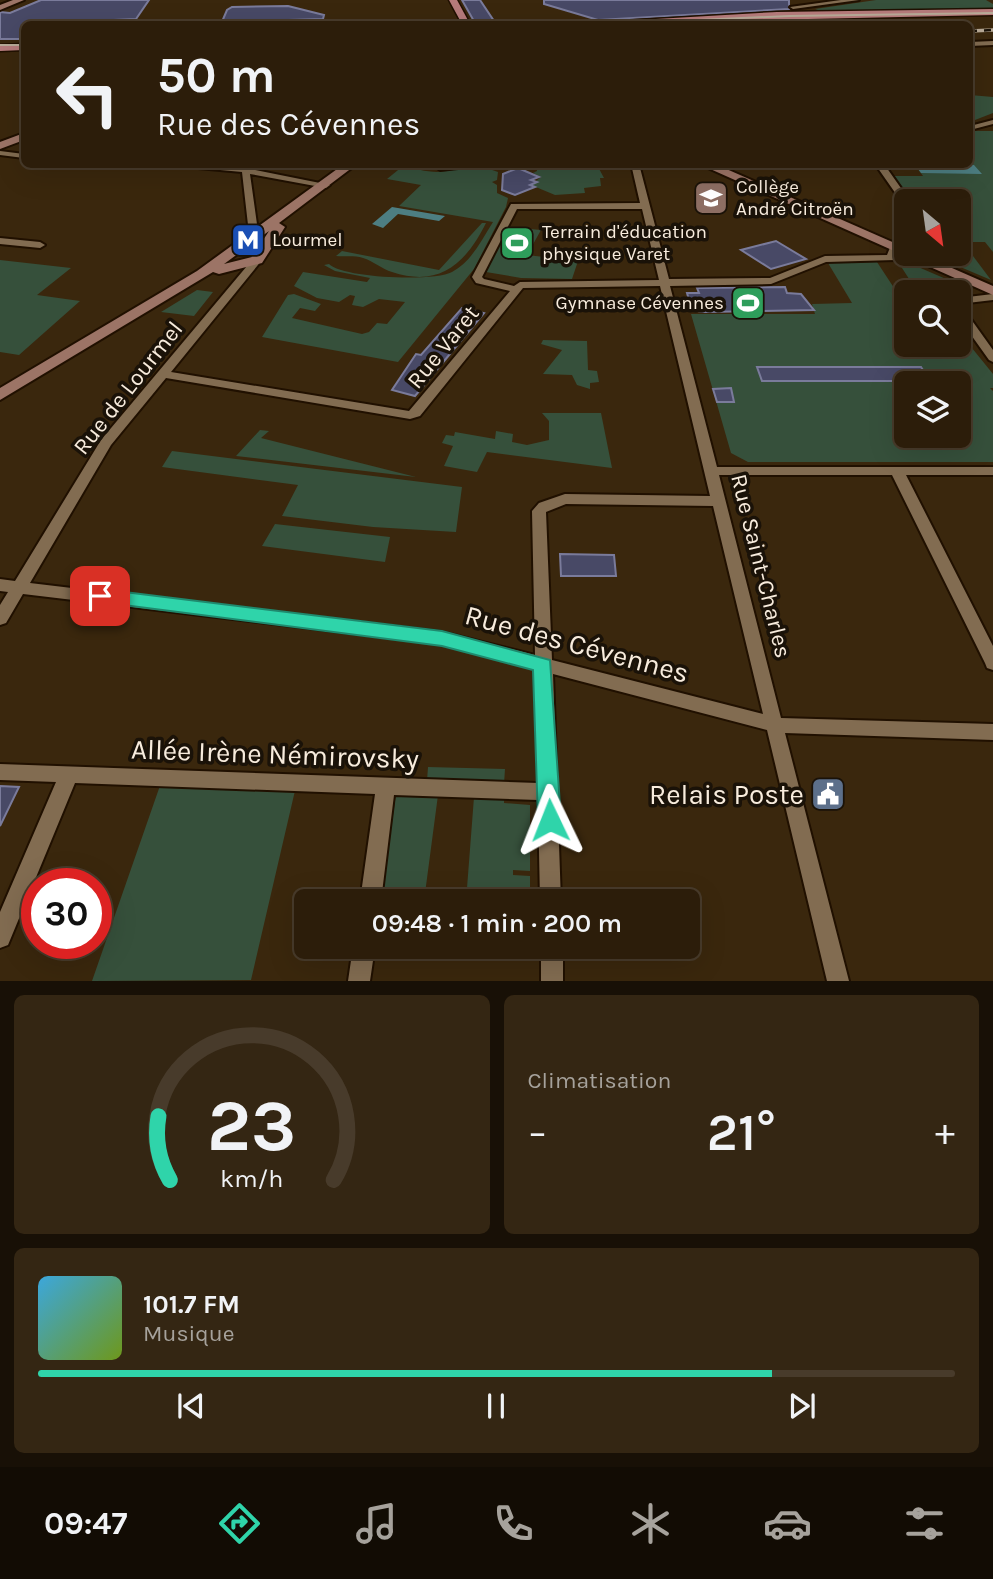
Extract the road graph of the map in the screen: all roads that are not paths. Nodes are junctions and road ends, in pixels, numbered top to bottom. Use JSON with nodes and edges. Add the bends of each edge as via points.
{"nodes":[{"id":1,"x":20,"y":0,"type":"edge"},
{"id":2,"x":453,"y":0,"type":"edge"},
{"id":3,"x":856,"y":0,"type":"edge"},
{"id":4,"x":0,"y":8,"type":"edge"},
{"id":5,"x":794,"y":14,"type":"edge"},
{"id":6,"x":993,"y":14,"type":"edge"},
{"id":7,"x":464,"y":21,"type":"edge"},
{"id":8,"x":641,"y":21,"type":"edge"},
{"id":9,"x":705,"y":21,"type":"edge"},
{"id":10,"x":0,"y":42,"type":"edge"},
{"id":11,"x":21,"y":42,"type":"edge"},
{"id":12,"x":993,"y":43,"type":"edge"},
{"id":13,"x":973,"y":44,"type":"edge"},
{"id":14,"x":21,"y":47,"type":"edge"},
{"id":15,"x":0,"y":48,"type":"edge"},
{"id":16,"x":21,"y":137,"type":"edge"},
{"id":17,"x":0,"y":146,"type":"edge"},
{"id":18,"x":0,"y":153,"type":"edge"},
{"id":19,"x":21,"y":156,"type":"edge"},
{"id":20,"x":244,"y":168,"type":"edge"},
{"id":21,"x":249,"y":168,"type":"edge"},
{"id":22,"x":347,"y":168,"type":"edge"},
{"id":23,"x":636,"y":168,"type":"edge"},
{"id":24,"x":713,"y":168,"type":"edge"},
{"id":25,"x":882,"y":168,"type":"edge"},
{"id":26,"x":326,"y":185,"type":"junction"},
{"id":27,"x":897,"y":189,"type":"edge"},
{"id":28,"x":645,"y":206,"type":"junction"},
{"id":29,"x":281,"y":219,"type":"junction"},
{"id":30,"x":250,"y":221,"type":"junction"},
{"id":31,"x":253,"y":239,"type":"junction"},
{"id":32,"x":0,"y":241,"type":"edge"},
{"id":33,"x":40,"y":245,"type":"dead end"},
{"id":34,"x":894,"y":246,"type":"edge"},
{"id":35,"x":238,"y":250,"type":"junction"},
{"id":36,"x":894,"y":256,"type":"edge"},
{"id":37,"x":257,"y":260,"type":"junction"},
{"id":38,"x":940,"y":266,"type":"edge"},
{"id":39,"x":202,"y":274,"type":"junction"},
{"id":40,"x":664,"y":284,"type":"junction"},
{"id":41,"x":515,"y":289,"type":"junction"},
{"id":42,"x":993,"y":290,"type":"edge"},
{"id":43,"x":993,"y":297,"type":"edge"},
{"id":44,"x":971,"y":300,"type":"edge"},
{"id":45,"x":971,"y":327,"type":"edge"},
{"id":46,"x":993,"y":358,"type":"edge"},
{"id":47,"x":163,"y":374,"type":"junction"},
{"id":48,"x":0,"y":395,"type":"edge"},
{"id":49,"x":711,"y":471,"type":"junction"},
{"id":50,"x":897,"y":471,"type":"junction"},
{"id":51,"x":993,"y":471,"type":"edge"},
{"id":52,"x":719,"y":500,"type":"junction"},
{"id":53,"x":0,"y":584,"type":"edge"},
{"id":54,"x":21,"y":586,"type":"junction"},
{"id":55,"x":0,"y":619,"type":"edge"},
{"id":56,"x":993,"y":663,"type":"edge"},
{"id":57,"x":543,"y":665,"type":"junction"},
{"id":58,"x":776,"y":725,"type":"junction"},
{"id":59,"x":993,"y":733,"type":"edge"},
{"id":60,"x":0,"y":772,"type":"edge"},
{"id":61,"x":68,"y":776,"type":"junction"},
{"id":62,"x":386,"y":786,"type":"junction"},
{"id":63,"x":549,"y":792,"type":"junction"},
{"id":64,"x":372,"y":889,"type":"edge"},
{"id":65,"x":551,"y":889,"type":"edge"},
{"id":66,"x":0,"y":937,"type":"edge"},
{"id":67,"x":362,"y":959,"type":"edge"},
{"id":68,"x":552,"y":959,"type":"edge"},
{"id":69,"x":359,"y":981,"type":"edge"},
{"id":70,"x":552,"y":981,"type":"edge"},
{"id":71,"x":838,"y":981,"type":"edge"}],
"edges":[{"from":1,"to":4,"type":"street"},
{"from":2,"to":7,"type":"main road"},
{"from":3,"to":5,"type":"street"},
{"from":5,"to":6,"type":"main road"},
{"from":5,"to":8,"type":"main road"},
{"from":5,"to":9,"type":"main road"},
{"from":10,"to":11,"type":"main road"},
{"from":12,"to":13,"type":"street"},
{"from":14,"to":15,"type":"main road"},
{"from":16,"to":17,"type":"street"},
{"from":18,"to":19,"type":"street"},
{"from":20,"to":30,"type":"street"},
{"from":21,"to":26,"type":"street"},
{"from":22,"to":26,"type":"street"},
{"from":23,"to":28,"type":"street","name":"Rue Saint-Charles"},
{"from":24,"to":34,"type":"street"},
{"from":25,"to":27,"type":"street"},
{"from":26,"to":29,"type":"street"},
{"from":28,"to":40,"type":"street","name":"Rue Saint-Charles"},
{"from":28,"to":41,"type":"street","via":[[514,206],[477,276],[480,281]]},
{"from":29,"to":30,"type":"street"},
{"from":29,"to":31,"type":"street"},
{"from":29,"to":37,"type":"street"},
{"from":30,"to":31,"type":"street"},
{"from":31,"to":35,"type":"street"},
{"from":31,"to":37,"type":"street"},
{"from":32,"to":33,"type":"street"},
{"from":35,"to":37,"type":"street","via":[[245,259]]},
{"from":35,"to":39,"type":"street"},
{"from":36,"to":40,"type":"street","via":[[825,258],[771,281]]},
{"from":37,"to":39,"type":"street"},
{"from":37,"to":47,"type":"street","name":"Rue de Lourmel"},
{"from":38,"to":42,"type":"street"},
{"from":39,"to":48,"type":"street"},
{"from":40,"to":41,"type":"street","via":[[528,282]]},
{"from":40,"to":49,"type":"street","name":"Rue Saint-Charles"},
{"from":41,"to":47,"type":"street","name":"Rue Varet","via":[[410,415]]},
{"from":43,"to":44,"type":"street"},
{"from":45,"to":46,"type":"street"},
{"from":47,"to":54,"type":"street","name":"Rue de Lourmel","via":[[106,443]]},
{"from":49,"to":50,"type":"street"},
{"from":49,"to":52,"type":"street","name":"Rue Saint-Charles"},
{"from":50,"to":51,"type":"street"},
{"from":50,"to":56,"type":"street"},
{"from":52,"to":57,"type":"street","via":[[565,499],[544,506],[539,511]]},
{"from":52,"to":58,"type":"street","name":"Rue Saint-Charles"},
{"from":53,"to":54,"type":"street","name":"Rue des Cévennes"},
{"from":54,"to":55,"type":"street","name":"Rue de Lourmel"},
{"from":54,"to":57,"type":"street","name":"Rue des Cévennes","via":[[442,638]]},
{"from":57,"to":58,"type":"street","name":"Rue des Cévennes"},
{"from":57,"to":63,"type":"street"},
{"from":58,"to":59,"type":"street","name":"Rue des Cévennes"},
{"from":58,"to":71,"type":"street","name":"Rue Saint-Charles"},
{"from":60,"to":61,"type":"street","name":"Allée Irène Némirovsky"},
{"from":61,"to":62,"type":"street","name":"Allée Irène Némirovsky"},
{"from":61,"to":66,"type":"street"},
{"from":62,"to":63,"type":"street","name":"Allée Irène Némirovsky"},
{"from":62,"to":64,"type":"street"},
{"from":63,"to":65,"type":"street"},
{"from":67,"to":69,"type":"street"},
{"from":68,"to":70,"type":"street"}]}
